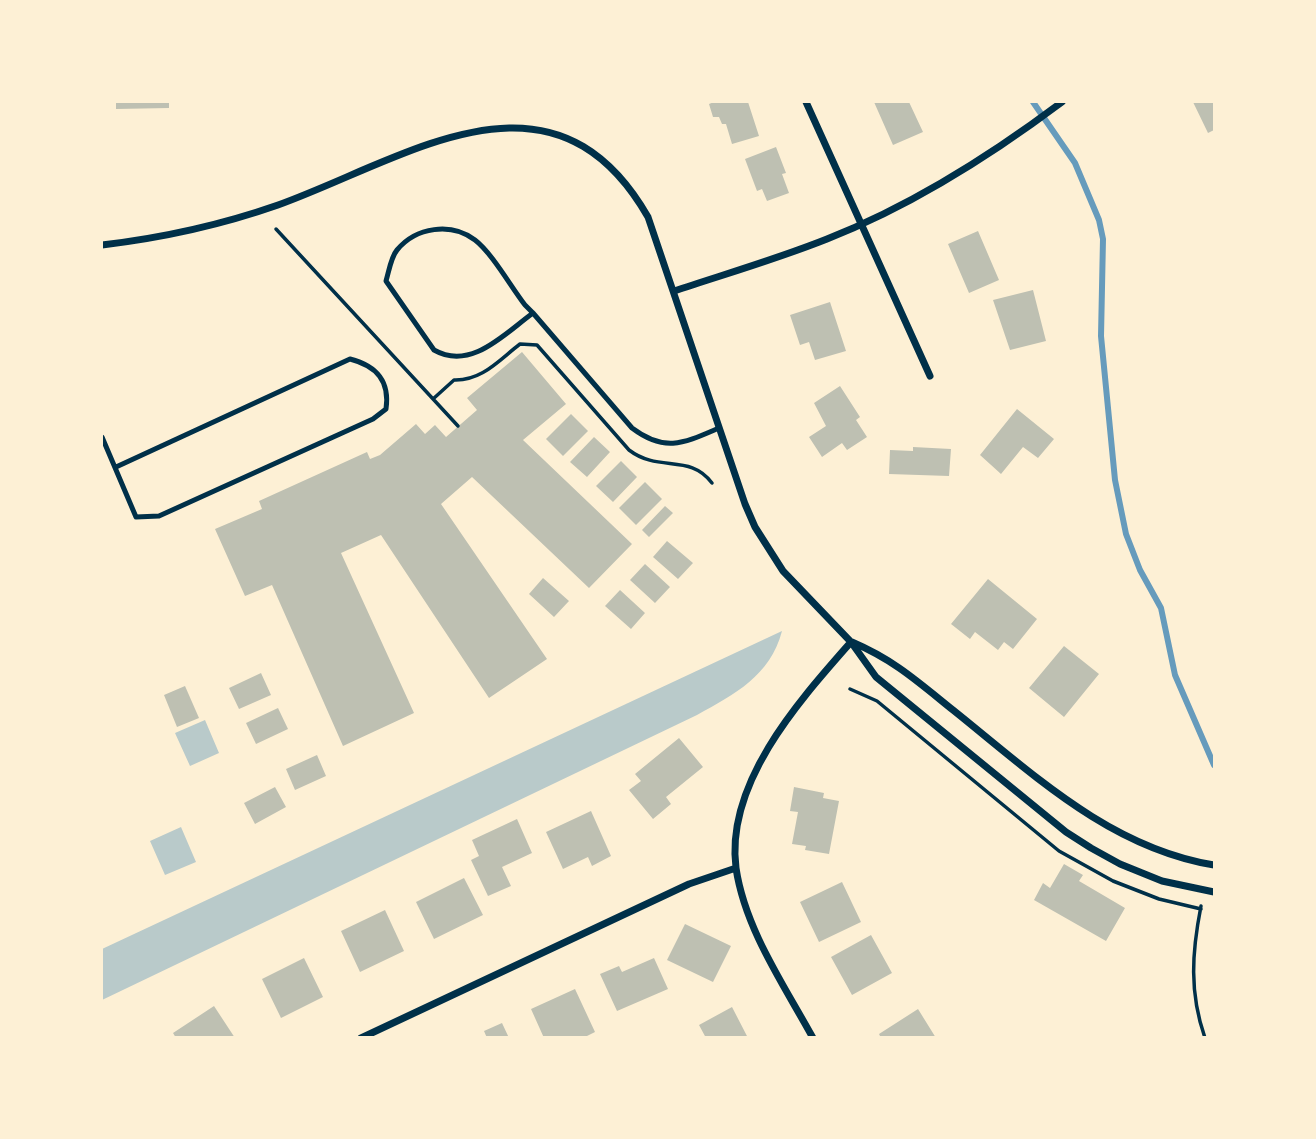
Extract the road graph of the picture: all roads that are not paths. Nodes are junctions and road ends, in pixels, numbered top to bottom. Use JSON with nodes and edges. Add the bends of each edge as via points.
{"nodes":[{"id":1,"x":806,"y":102,"type":"edge"},
{"id":2,"x":1062,"y":102,"type":"edge"},
{"id":3,"x":859,"y":224,"type":"junction"},
{"id":4,"x":102,"y":245,"type":"edge"},
{"id":5,"x":674,"y":291,"type":"junction"},
{"id":6,"x":533,"y":313,"type":"junction"},
{"id":7,"x":930,"y":376,"type":"dead end"},
{"id":8,"x":719,"y":429,"type":"junction"},
{"id":9,"x":102,"y":437,"type":"edge"},
{"id":10,"x":116,"y":467,"type":"junction"},
{"id":11,"x":851,"y":642,"type":"junction"},
{"id":12,"x":1214,"y":865,"type":"edge"},
{"id":13,"x":736,"y":868,"type":"junction"},
{"id":14,"x":1214,"y":892,"type":"edge"},
{"id":15,"x":361,"y":1038,"type":"edge"},
{"id":16,"x":813,"y":1038,"type":"edge"}],
"edges":[{"from":1,"to":3,"type":"street"},
{"from":2,"to":3,"type":"street","via":[[967,168]]},
{"from":3,"to":5,"type":"street","via":[[828,239]]},
{"from":3,"to":7,"type":"street"},
{"from":4,"to":5,"type":"street","via":[[228,220],[458,134],[513,126],[575,142],[612,167],[648,217]]},
{"from":5,"to":8,"type":"street"},
{"from":6,"to":6,"type":"lane","via":[[476,241],[457,230],[435,228],[412,236],[395,251],[386,281],[434,350],[445,356],[459,358],[479,352]]},
{"from":6,"to":8,"type":"lane","via":[[632,428],[649,440],[675,444]]},
{"from":8,"to":11,"type":"street","via":[[745,504],[766,545],[801,592]]},
{"from":9,"to":10,"type":"lane"},
{"from":10,"to":10,"type":"lane","via":[[136,516],[159,516],[373,419],[386,409],[388,393],[381,374],[367,363],[350,359]]},
{"from":11,"to":12,"type":"street","via":[[888,657],[1080,810],[1123,836]]},
{"from":11,"to":13,"type":"street","via":[[763,752],[747,792]]},
{"from":11,"to":14,"type":"street","via":[[876,677],[1066,832],[1120,864],[1162,881]]},
{"from":13,"to":15,"type":"street","via":[[690,884]]},
{"from":13,"to":16,"type":"street","via":[[755,930]]}]}
